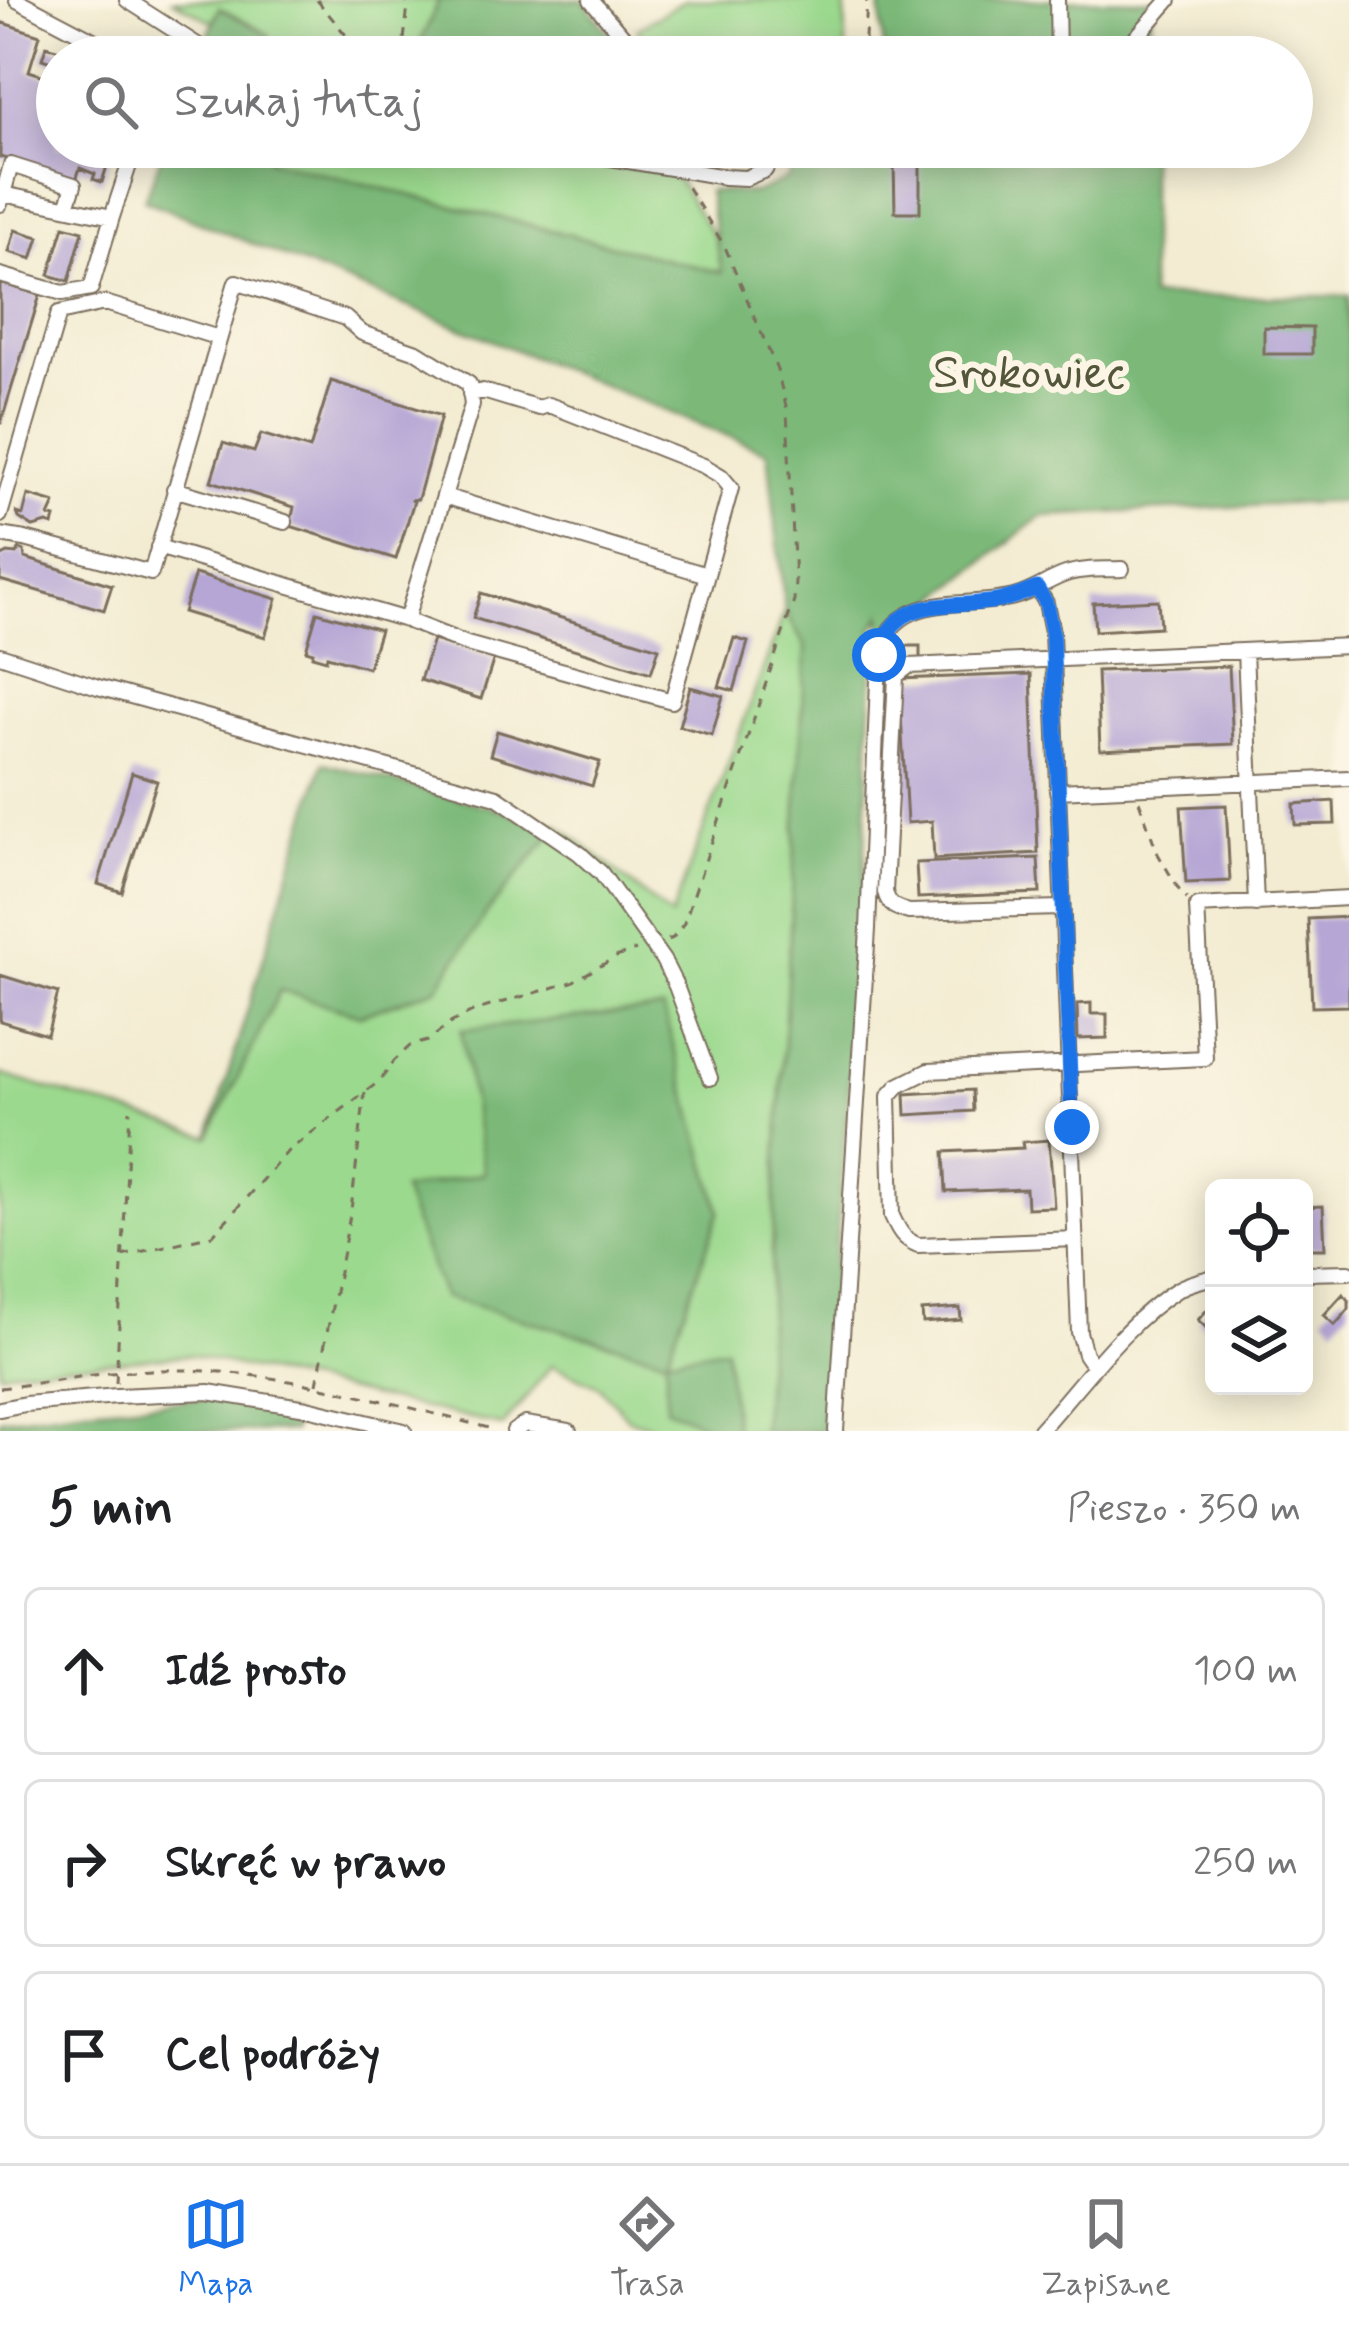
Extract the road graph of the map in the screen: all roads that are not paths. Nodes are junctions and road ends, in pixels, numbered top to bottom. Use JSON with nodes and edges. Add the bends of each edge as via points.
{"nodes":[{"id":1,"x":17,"y":0,"type":"edge"},
{"id":2,"x":127,"y":0,"type":"edge"},
{"id":3,"x":591,"y":0,"type":"edge"},
{"id":4,"x":1057,"y":0,"type":"edge"},
{"id":5,"x":1169,"y":0,"type":"edge"},
{"id":6,"x":85,"y":36,"type":"edge"},
{"id":7,"x":183,"y":36,"type":"edge"},
{"id":8,"x":623,"y":36,"type":"edge"},
{"id":9,"x":1058,"y":36,"type":"edge"},
{"id":10,"x":1137,"y":36,"type":"edge"},
{"id":11,"x":128,"y":168,"type":"edge"},
{"id":12,"x":669,"y":168,"type":"edge"},
{"id":13,"x":766,"y":168,"type":"edge"},
{"id":14,"x":1,"y":197,"type":"edge"},
{"id":15,"x":67,"y":207,"type":"junction"},
{"id":16,"x":112,"y":217,"type":"junction"},
{"id":17,"x":0,"y":275,"type":"edge"},
{"id":18,"x":219,"y":338,"type":"junction"},
{"id":19,"x":470,"y":394,"type":"junction"},
{"id":20,"x":174,"y":489,"type":"junction"},
{"id":21,"x":444,"y":496,"type":"junction"},
{"id":22,"x":0,"y":515,"type":"edge"},
{"id":23,"x":284,"y":522,"type":"dead end"},
{"id":24,"x":0,"y":535,"type":"edge"},
{"id":25,"x":158,"y":548,"type":"junction"},
{"id":26,"x":1122,"y":568,"type":"dead end"},
{"id":27,"x":707,"y":575,"type":"junction"},
{"id":28,"x":1037,"y":588,"type":"junction"},
{"id":29,"x":406,"y":620,"type":"junction"},
{"id":30,"x":1349,"y":646,"type":"edge"},
{"id":31,"x":1245,"y":651,"type":"junction"},
{"id":32,"x":0,"y":655,"type":"edge"},
{"id":33,"x":1052,"y":660,"type":"junction"},
{"id":34,"x":1349,"y":778,"type":"edge"},
{"id":35,"x":1251,"y":782,"type":"junction"},
{"id":36,"x":1057,"y":791,"type":"junction"},
{"id":37,"x":1349,"y":898,"type":"edge"},
{"id":38,"x":1256,"y":904,"type":"junction"},
{"id":39,"x":1061,"y":908,"type":"junction"},
{"id":40,"x":1068,"y":1065,"type":"junction"},
{"id":41,"x":710,"y":1078,"type":"dead end"},
{"id":42,"x":1076,"y":1239,"type":"junction"},
{"id":43,"x":1349,"y":1271,"type":"edge"},
{"id":44,"x":1313,"y":1273,"type":"edge"},
{"id":45,"x":1205,"y":1279,"type":"edge"},
{"id":46,"x":1094,"y":1366,"type":"junction"},
{"id":47,"x":0,"y":1409,"type":"edge"},
{"id":48,"x":331,"y":1414,"type":"junction"},
{"id":49,"x":333,"y":1431,"type":"edge"},
{"id":50,"x":404,"y":1431,"type":"edge"},
{"id":51,"x":514,"y":1431,"type":"edge"},
{"id":52,"x":569,"y":1431,"type":"edge"},
{"id":53,"x":836,"y":1431,"type":"edge"},
{"id":54,"x":1039,"y":1431,"type":"edge"}],
"edges":[{"from":1,"to":6,"type":"street"},
{"from":2,"to":7,"type":"street"},
{"from":3,"to":8,"type":"street"},
{"from":4,"to":9,"type":"street"},
{"from":5,"to":10,"type":"street"},
{"from":11,"to":16,"type":"street"},
{"from":12,"to":13,"type":"street","via":[[746,178]]},
{"from":14,"to":15,"type":"street"},
{"from":14,"to":15,"type":"street","via":[[11,165],[74,185]]},
{"from":15,"to":16,"type":"street"},
{"from":16,"to":17,"type":"street","via":[[91,288],[63,293]]},
{"from":18,"to":19,"type":"street","via":[[236,281],[417,352],[469,384]]},
{"from":18,"to":20,"type":"street"},
{"from":18,"to":22,"type":"street","via":[[105,303],[59,313]]},
{"from":19,"to":21,"type":"street"},
{"from":19,"to":27,"type":"street","via":[[548,405],[721,476],[731,488]]},
{"from":20,"to":23,"type":"street"},
{"from":20,"to":25,"type":"street"},
{"from":21,"to":27,"type":"street"},
{"from":21,"to":29,"type":"street"},
{"from":24,"to":25,"type":"street","via":[[151,573]]},
{"from":25,"to":29,"type":"street"},
{"from":26,"to":28,"type":"street","via":[[1071,572]]},
{"from":27,"to":29,"type":"street","via":[[672,701]]},
{"from":28,"to":33,"type":"street"},
{"from":28,"to":53,"type":"street","via":[[990,602],[932,605],[902,619],[882,641]]},
{"from":30,"to":31,"type":"street"},
{"from":31,"to":33,"type":"street"},
{"from":31,"to":35,"type":"street"},
{"from":32,"to":41,"type":"street","via":[[497,797],[601,873],[676,986]]},
{"from":33,"to":36,"type":"street"},
{"from":33,"to":39,"type":"street","via":[[908,667],[896,676],[885,892],[909,912]]},
{"from":34,"to":35,"type":"street"},
{"from":35,"to":36,"type":"street"},
{"from":35,"to":38,"type":"street"},
{"from":36,"to":39,"type":"street"},
{"from":37,"to":38,"type":"street"},
{"from":38,"to":40,"type":"street","via":[[1197,906],[1205,1058]]},
{"from":39,"to":40,"type":"street"},
{"from":40,"to":42,"type":"street"},
{"from":40,"to":42,"type":"street","via":[[928,1071],[889,1096],[888,1132],[892,1216],[907,1240]]},
{"from":42,"to":46,"type":"street","via":[[1079,1332]]},
{"from":43,"to":44,"type":"street"},
{"from":45,"to":46,"type":"street","via":[[1181,1287]]},
{"from":46,"to":54,"type":"street"},
{"from":47,"to":48,"type":"street","via":[[208,1392]]},
{"from":48,"to":49,"type":"street"},
{"from":48,"to":50,"type":"street"},
{"from":51,"to":52,"type":"street","via":[[525,1424]]}]}
